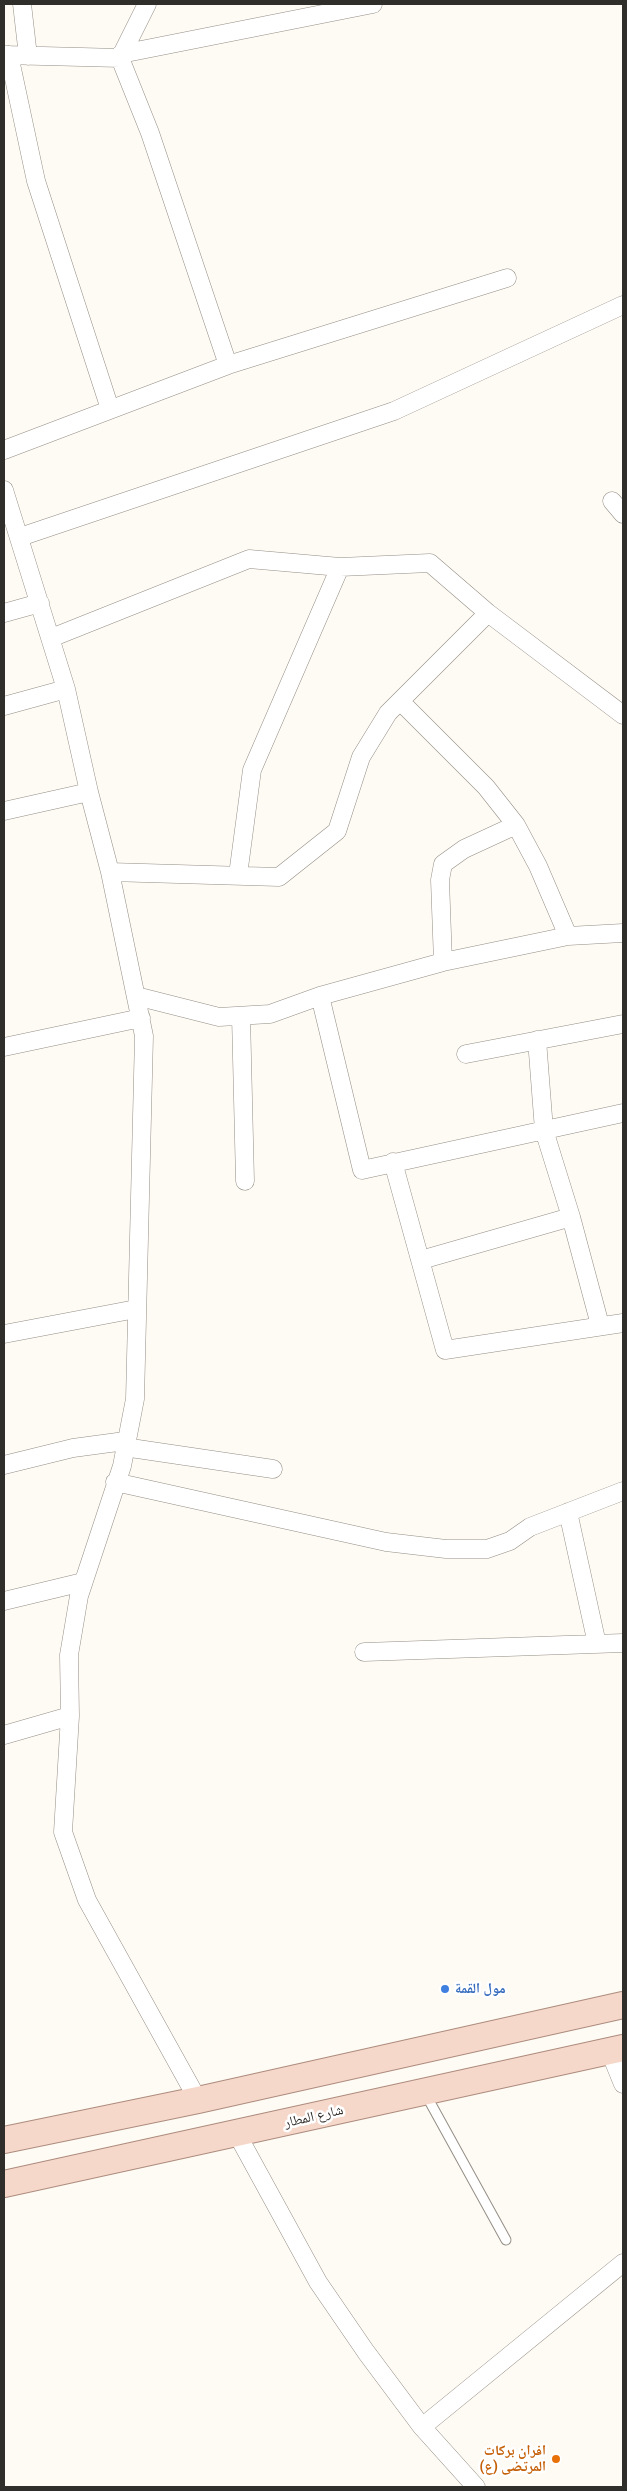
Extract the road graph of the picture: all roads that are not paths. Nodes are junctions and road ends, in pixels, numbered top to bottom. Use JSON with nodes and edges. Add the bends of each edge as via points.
{"nodes":[{"id":1,"x":22,"y":4,"type":"edge"},
{"id":2,"x":147,"y":4,"type":"edge"},
{"id":3,"x":373,"y":4,"type":"edge"},
{"id":4,"x":6,"y":55,"type":"edge"},
{"id":5,"x":28,"y":56,"type":"junction"},
{"id":6,"x":120,"y":56,"type":"junction"},
{"id":7,"x":507,"y":278,"type":"dead end"},
{"id":8,"x":621,"y":308,"type":"edge"},
{"id":9,"x":228,"y":366,"type":"junction"},
{"id":10,"x":110,"y":410,"type":"junction"},
{"id":11,"x":4,"y":450,"type":"edge"},
{"id":12,"x":4,"y":490,"type":"edge"},
{"id":13,"x":20,"y":537,"type":"junction"},
{"id":14,"x":340,"y":567,"type":"junction"},
{"id":15,"x":40,"y":603,"type":"junction"},
{"id":16,"x":4,"y":613,"type":"edge"},
{"id":17,"x":488,"y":613,"type":"junction"},
{"id":18,"x":51,"y":638,"type":"junction"},
{"id":19,"x":66,"y":689,"type":"junction"},
{"id":20,"x":400,"y":702,"type":"junction"},
{"id":21,"x":4,"y":706,"type":"edge"},
{"id":22,"x":623,"y":715,"type":"edge"},
{"id":23,"x":89,"y":792,"type":"junction"},
{"id":24,"x":4,"y":811,"type":"edge"},
{"id":25,"x":516,"y":825,"type":"junction"},
{"id":26,"x":110,"y":872,"type":"junction"},
{"id":27,"x":238,"y":875,"type":"junction"},
{"id":28,"x":623,"y":933,"type":"edge"},
{"id":29,"x":568,"y":936,"type":"junction"},
{"id":30,"x":443,"y":962,"type":"junction"},
{"id":31,"x":136,"y":996,"type":"junction"},
{"id":32,"x":320,"y":996,"type":"junction"},
{"id":33,"x":241,"y":1016,"type":"junction"},
{"id":34,"x":141,"y":1018,"type":"junction"},
{"id":35,"x":623,"y":1024,"type":"edge"},
{"id":36,"x":537,"y":1040,"type":"junction"},
{"id":37,"x":4,"y":1047,"type":"edge"},
{"id":38,"x":466,"y":1054,"type":"dead end"},
{"id":39,"x":623,"y":1112,"type":"edge"},
{"id":40,"x":544,"y":1130,"type":"junction"},
{"id":41,"x":394,"y":1162,"type":"junction"},
{"id":42,"x":245,"y":1181,"type":"dead end"},
{"id":43,"x":571,"y":1217,"type":"junction"},
{"id":44,"x":421,"y":1260,"type":"junction"},
{"id":45,"x":136,"y":1309,"type":"junction"},
{"id":46,"x":623,"y":1323,"type":"edge"},
{"id":47,"x":600,"y":1325,"type":"junction"},
{"id":48,"x":4,"y":1334,"type":"edge"},
{"id":49,"x":125,"y":1444,"type":"junction"},
{"id":50,"x":4,"y":1465,"type":"edge"},
{"id":51,"x":273,"y":1469,"type":"dead end"},
{"id":52,"x":115,"y":1482,"type":"junction"},
{"id":53,"x":623,"y":1491,"type":"edge"},
{"id":54,"x":568,"y":1512,"type":"junction"},
{"id":55,"x":83,"y":1582,"type":"junction"},
{"id":56,"x":4,"y":1601,"type":"edge"},
{"id":57,"x":623,"y":1642,"type":"edge"},
{"id":58,"x":597,"y":1644,"type":"junction"},
{"id":59,"x":364,"y":1652,"type":"dead end"},
{"id":60,"x":70,"y":1716,"type":"junction"},
{"id":61,"x":4,"y":1735,"type":"edge"},
{"id":62,"x":623,"y":2005,"type":"edge"},
{"id":63,"x":617,"y":2050,"type":"edge"},
{"id":64,"x":623,"y":2084,"type":"edge"},
{"id":65,"x":424,"y":2092,"type":"junction"},
{"id":66,"x":198,"y":2100,"type":"junction"},
{"id":67,"x":237,"y":2134,"type":"junction"},
{"id":68,"x":4,"y":2140,"type":"edge"},
{"id":69,"x":4,"y":2184,"type":"edge"},
{"id":70,"x":506,"y":2240,"type":"dead end"},
{"id":71,"x":623,"y":2263,"type":"edge"},
{"id":72,"x":422,"y":2427,"type":"junction"},
{"id":73,"x":476,"y":2487,"type":"edge"}],
"edges":[{"from":1,"to":5,"type":"street"},
{"from":2,"to":6,"type":"street"},
{"from":3,"to":6,"type":"street"},
{"from":4,"to":5,"type":"street"},
{"from":4,"to":10,"type":"street","via":[[36,181]]},
{"from":5,"to":6,"type":"street"},
{"from":6,"to":9,"type":"street","via":[[150,133]]},
{"from":7,"to":9,"type":"street"},
{"from":8,"to":13,"type":"street","via":[[394,411]]},
{"from":9,"to":10,"type":"street"},
{"from":10,"to":11,"type":"street"},
{"from":12,"to":13,"type":"street"},
{"from":13,"to":15,"type":"street"},
{"from":14,"to":17,"type":"street","via":[[430,563]]},
{"from":14,"to":18,"type":"street","via":[[249,559]]},
{"from":14,"to":27,"type":"street","via":[[252,770]]},
{"from":15,"to":16,"type":"street"},
{"from":15,"to":18,"type":"street"},
{"from":17,"to":20,"type":"street"},
{"from":17,"to":22,"type":"street"},
{"from":18,"to":19,"type":"street"},
{"from":19,"to":21,"type":"street"},
{"from":19,"to":23,"type":"street"},
{"from":20,"to":25,"type":"street","via":[[486,787]]},
{"from":20,"to":27,"type":"street","via":[[388,713],[361,757],[337,831],[279,877]]},
{"from":23,"to":24,"type":"street"},
{"from":23,"to":26,"type":"street"},
{"from":25,"to":29,"type":"street","via":[[538,866]]},
{"from":25,"to":30,"type":"street","via":[[464,849],[443,864],[440,880]]},
{"from":26,"to":27,"type":"street"},
{"from":26,"to":31,"type":"street"},
{"from":28,"to":29,"type":"street"},
{"from":29,"to":30,"type":"street"},
{"from":30,"to":32,"type":"street"},
{"from":31,"to":33,"type":"street","via":[[219,1017]]},
{"from":31,"to":34,"type":"street"},
{"from":32,"to":33,"type":"street","via":[[270,1014]]},
{"from":32,"to":41,"type":"street","via":[[362,1170]]},
{"from":33,"to":42,"type":"street"},
{"from":34,"to":37,"type":"street"},
{"from":34,"to":45,"type":"street","via":[[144,1036]]},
{"from":35,"to":36,"type":"street"},
{"from":36,"to":38,"type":"street"},
{"from":36,"to":40,"type":"street"},
{"from":39,"to":40,"type":"street"},
{"from":40,"to":41,"type":"street"},
{"from":40,"to":43,"type":"street"},
{"from":41,"to":44,"type":"street"},
{"from":43,"to":44,"type":"street"},
{"from":43,"to":47,"type":"street"},
{"from":44,"to":47,"type":"street","via":[[445,1350]]},
{"from":45,"to":48,"type":"street"},
{"from":45,"to":49,"type":"street","via":[[135,1399]]},
{"from":46,"to":47,"type":"street"},
{"from":49,"to":50,"type":"street","via":[[73,1448]]},
{"from":49,"to":51,"type":"street"},
{"from":49,"to":52,"type":"street","via":[[122,1466]]},
{"from":52,"to":54,"type":"street","via":[[386,1542],[446,1549],[487,1549]]},
{"from":52,"to":55,"type":"street"},
{"from":53,"to":54,"type":"street"},
{"from":54,"to":58,"type":"street"},
{"from":55,"to":56,"type":"street"},
{"from":55,"to":60,"type":"street","via":[[69,1654]]},
{"from":57,"to":58,"type":"street"},
{"from":58,"to":59,"type":"street"},
{"from":60,"to":61,"type":"street"},
{"from":60,"to":66,"type":"street","via":[[65,1840],[87,1900]]},
{"from":62,"to":66,"type":"main road"},
{"from":63,"to":64,"type":"street"},
{"from":63,"to":65,"type":"main road","name":"شارع المطار"},
{"from":65,"to":67,"type":"main road","name":"شارع المطار"},
{"from":65,"to":70,"type":"lane"},
{"from":66,"to":68,"type":"main road"},
{"from":67,"to":69,"type":"main road","name":"شارع المطار"},
{"from":67,"to":72,"type":"street","via":[[318,2282]]},
{"from":71,"to":72,"type":"street"},
{"from":72,"to":73,"type":"street"}]}
